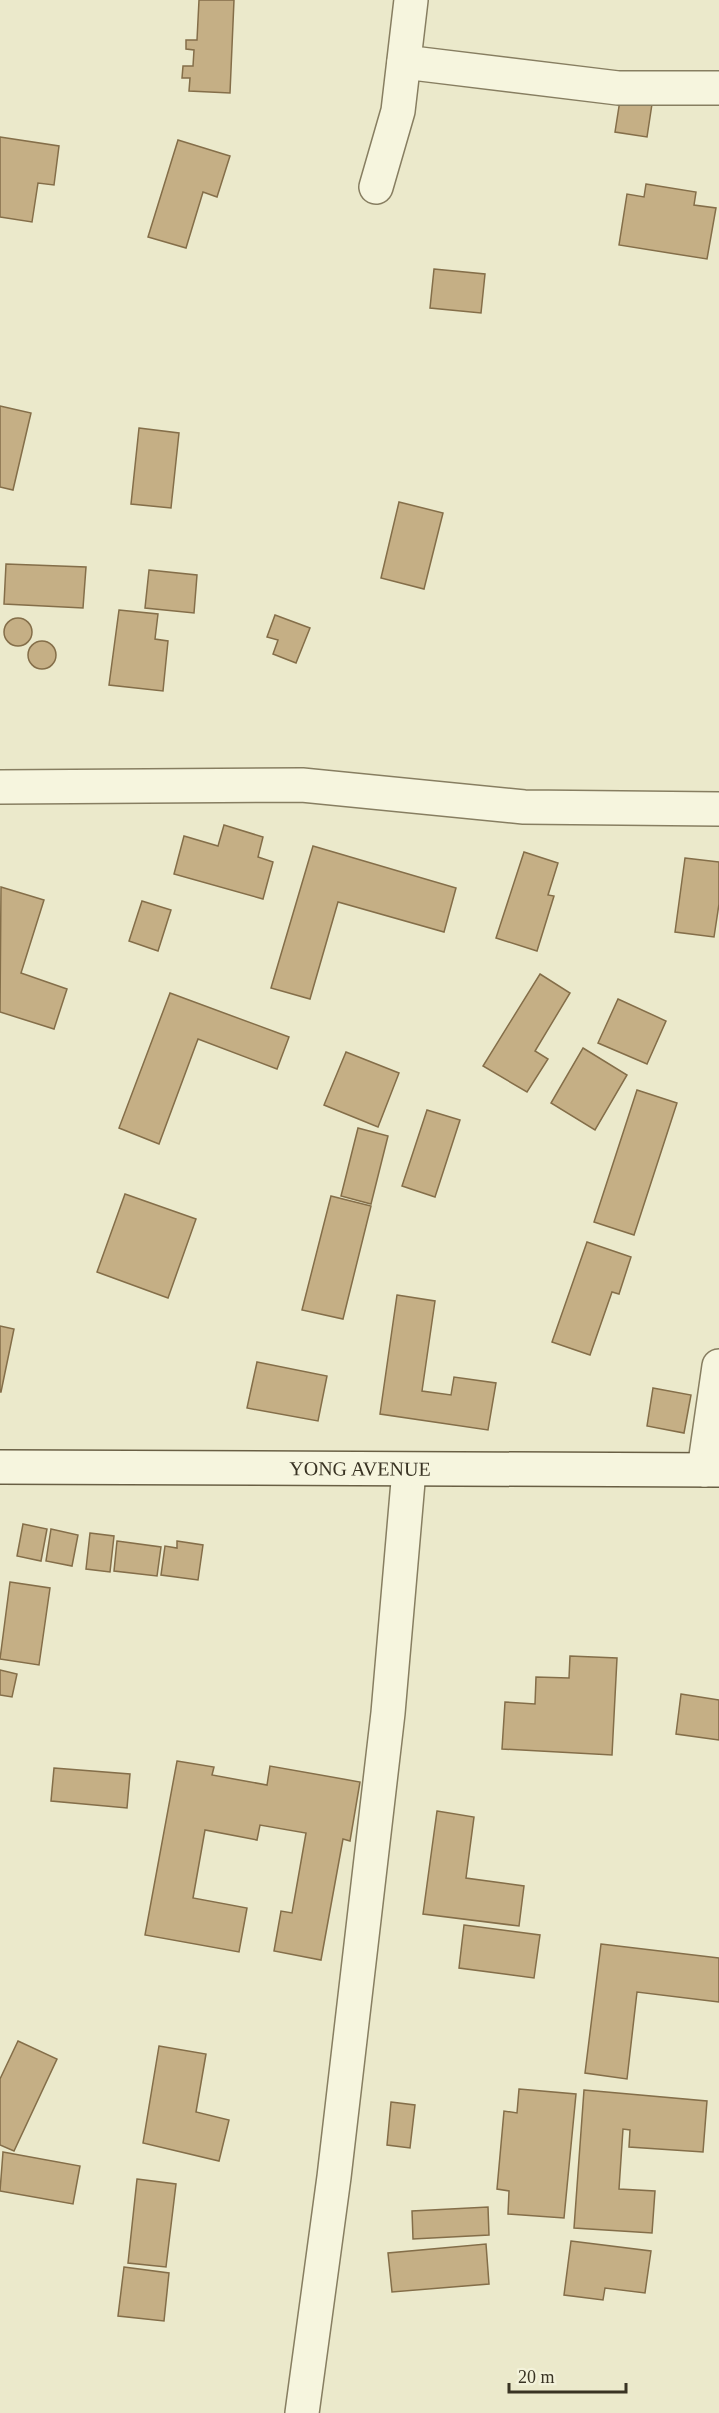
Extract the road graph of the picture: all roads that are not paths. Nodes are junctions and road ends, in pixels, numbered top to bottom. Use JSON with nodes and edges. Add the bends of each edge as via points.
{"nodes":[{"id":1,"x":411,"y":0,"type":"edge"},
{"id":2,"x":404,"y":62,"type":"junction"},
{"id":3,"x":719,"y":88,"type":"edge"},
{"id":4,"x":376,"y":187,"type":"dead end"},
{"id":5,"x":0,"y":787,"type":"edge"},
{"id":6,"x":719,"y":809,"type":"edge"},
{"id":7,"x":719,"y":1366,"type":"edge"},
{"id":8,"x":0,"y":1467,"type":"edge"},
{"id":9,"x":409,"y":1470,"type":"junction"},
{"id":10,"x":711,"y":1470,"type":"edge"},
{"id":11,"x":302,"y":2413,"type":"edge"}],
"edges":[{"from":1,"to":2,"type":"street"},
{"from":2,"to":3,"type":"street","via":[[618,88]]},
{"from":2,"to":4,"type":"street","via":[[398,111]]},
{"from":5,"to":6,"type":"street","via":[[302,785],[524,807]]},
{"from":7,"to":10,"type":"street"},
{"from":8,"to":9,"type":"street","name":"YONG AVENUE"},
{"from":9,"to":10,"type":"street","name":"YONG AVENUE"},
{"from":9,"to":11,"type":"street","via":[[388,1713]]}]}
